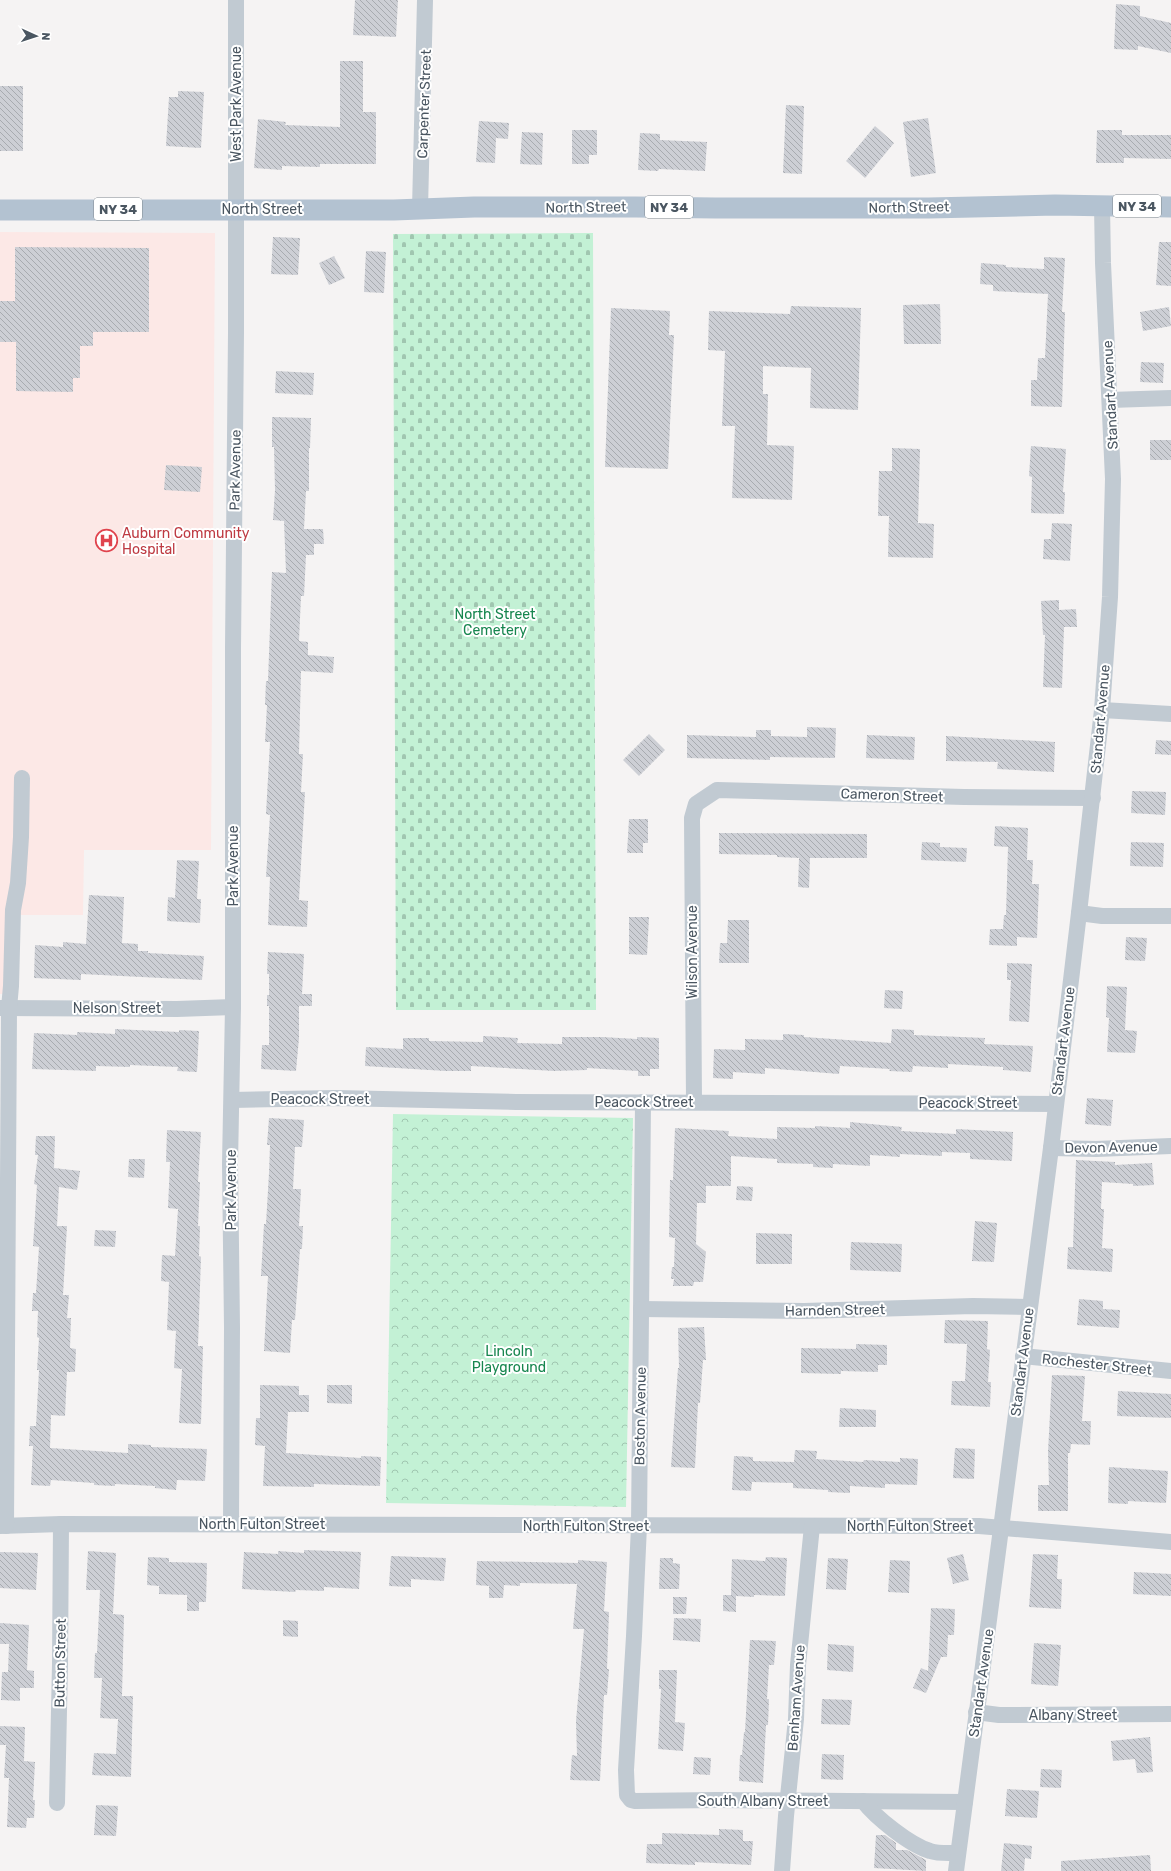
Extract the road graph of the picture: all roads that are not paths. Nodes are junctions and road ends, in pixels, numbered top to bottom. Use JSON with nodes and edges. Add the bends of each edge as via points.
{"nodes":[{"id":1,"x":236,"y":0,"type":"edge"},
{"id":2,"x":426,"y":0,"type":"edge"},
{"id":3,"x":1102,"y":206,"type":"junction"},
{"id":4,"x":1171,"y":207,"type":"edge"},
{"id":5,"x":236,"y":209,"type":"junction"},
{"id":6,"x":420,"y":209,"type":"junction"},
{"id":7,"x":0,"y":210,"type":"edge"},
{"id":8,"x":1171,"y":398,"type":"edge"},
{"id":9,"x":1110,"y":400,"type":"junction"},
{"id":10,"x":1102,"y":710,"type":"junction"},
{"id":11,"x":1171,"y":714,"type":"edge"},
{"id":12,"x":22,"y":778,"type":"dead end"},
{"id":13,"x":1093,"y":798,"type":"junction"},
{"id":14,"x":696,"y":804,"type":"joint"},
{"id":15,"x":1079,"y":913,"type":"junction"},
{"id":16,"x":1171,"y":916,"type":"edge"},
{"id":17,"x":233,"y":1007,"type":"junction"},
{"id":18,"x":4,"y":1008,"type":"edge"},
{"id":19,"x":232,"y":1100,"type":"junction"},
{"id":20,"x":643,"y":1102,"type":"junction"},
{"id":21,"x":694,"y":1102,"type":"junction"},
{"id":22,"x":1056,"y":1104,"type":"junction"},
{"id":23,"x":1171,"y":1146,"type":"edge"},
{"id":24,"x":1051,"y":1148,"type":"junction"},
{"id":25,"x":1029,"y":1307,"type":"junction"},
{"id":26,"x":641,"y":1310,"type":"junction"},
{"id":27,"x":1023,"y":1356,"type":"junction"},
{"id":28,"x":1171,"y":1371,"type":"edge"},
{"id":29,"x":61,"y":1524,"type":"junction"},
{"id":30,"x":231,"y":1524,"type":"junction"},
{"id":31,"x":3,"y":1526,"type":"edge"},
{"id":32,"x":639,"y":1526,"type":"junction"},
{"id":33,"x":812,"y":1526,"type":"junction"},
{"id":34,"x":1002,"y":1528,"type":"junction"},
{"id":35,"x":1171,"y":1542,"type":"edge"},
{"id":36,"x":976,"y":1712,"type":"junction"},
{"id":37,"x":1171,"y":1714,"type":"edge"},
{"id":38,"x":628,"y":1731,"type":"joint"},
{"id":39,"x":788,"y":1801,"type":"junction"},
{"id":40,"x":863,"y":1801,"type":"junction"},
{"id":41,"x":965,"y":1802,"type":"junction"},
{"id":42,"x":57,"y":1803,"type":"dead end"},
{"id":43,"x":958,"y":1853,"type":"junction"},
{"id":44,"x":782,"y":1871,"type":"edge"},
{"id":45,"x":956,"y":1871,"type":"edge"}],
"edges":[{"from":1,"to":5,"type":"street","name":"West Park Avenue"},
{"from":2,"to":6,"type":"street","name":"Carpenter Street"},
{"from":3,"to":4,"type":"main road","name":"North Street","number":"NY 34"},
{"from":3,"to":6,"type":"main road","name":"North Street","number":"NY 34"},
{"from":3,"to":9,"type":"street","name":"Standart Avenue"},
{"from":5,"to":6,"type":"main road","name":"North Street","number":"NY 34"},
{"from":5,"to":7,"type":"main road","name":"North Street","number":"NY 34"},
{"from":5,"to":17,"type":"street","name":"Park Avenue"},
{"from":8,"to":9,"type":"street"},
{"from":9,"to":10,"type":"street","name":"Standart Avenue","via":[[1114,479],[1110,597]]},
{"from":10,"to":11,"type":"street"},
{"from":10,"to":13,"type":"street","name":"Standart Avenue"},
{"from":12,"to":18,"type":"street","via":[[18,883],[12,910],[11,986]]},
{"from":13,"to":14,"type":"street","name":"Cameron Street","via":[[717,790]]},
{"from":13,"to":15,"type":"street","name":"Standart Avenue"},
{"from":14,"to":21,"type":"street","name":"Wilson Avenue","via":[[692,818]]},
{"from":15,"to":16,"type":"street","via":[[1102,916]]},
{"from":15,"to":22,"type":"street","name":"Standart Avenue"},
{"from":17,"to":18,"type":"street","name":"Nelson Street"},
{"from":17,"to":19,"type":"street","name":"Park Avenue"},
{"from":18,"to":31,"type":"street"},
{"from":19,"to":20,"type":"street","name":"Peacock Street","via":[[336,1098]]},
{"from":19,"to":30,"type":"street","name":"Park Avenue"},
{"from":20,"to":21,"type":"street","name":"Peacock Street"},
{"from":20,"to":26,"type":"street","name":"Boston Avenue"},
{"from":21,"to":22,"type":"street","name":"Peacock Street"},
{"from":22,"to":24,"type":"street","name":"Standart Avenue"},
{"from":23,"to":24,"type":"street","name":"Devon Avenue"},
{"from":24,"to":25,"type":"street","name":"Standart Avenue"},
{"from":25,"to":26,"type":"street","name":"Harnden Street","via":[[804,1311]]},
{"from":25,"to":27,"type":"street","name":"Standart Avenue"},
{"from":26,"to":32,"type":"street","name":"Boston Avenue"},
{"from":27,"to":28,"type":"street","name":"Rochester Street"},
{"from":27,"to":34,"type":"street","name":"Standart Avenue"},
{"from":29,"to":30,"type":"street","name":"North Fulton Street"},
{"from":29,"to":31,"type":"street","name":"North Fulton Street"},
{"from":29,"to":42,"type":"street","name":"Button Street"},
{"from":30,"to":32,"type":"street","name":"North Fulton Street"},
{"from":32,"to":33,"type":"street","name":"North Fulton Street"},
{"from":32,"to":38,"type":"street","name":"Boston Avenue"},
{"from":33,"to":34,"type":"street","name":"North Fulton Street"},
{"from":33,"to":39,"type":"street","name":"Benham Avenue"},
{"from":34,"to":35,"type":"street","name":"North Fulton Street"},
{"from":34,"to":36,"type":"street","name":"Standart Avenue"},
{"from":36,"to":37,"type":"street","name":"Albany Street","via":[[999,1715]]},
{"from":36,"to":41,"type":"street","name":"Standart Avenue"},
{"from":38,"to":39,"type":"street","name":"South Albany Street","via":[[627,1795],[631,1800]]},
{"from":39,"to":40,"type":"street","name":"South Albany Street"},
{"from":39,"to":44,"type":"street","name":"Benham Avenue"},
{"from":40,"to":41,"type":"street","name":"South Albany Street"},
{"from":40,"to":43,"type":"street","via":[[885,1823],[922,1849]]},
{"from":41,"to":43,"type":"street","name":"Standart Avenue"},
{"from":43,"to":45,"type":"street","name":"Standart Avenue"}]}
